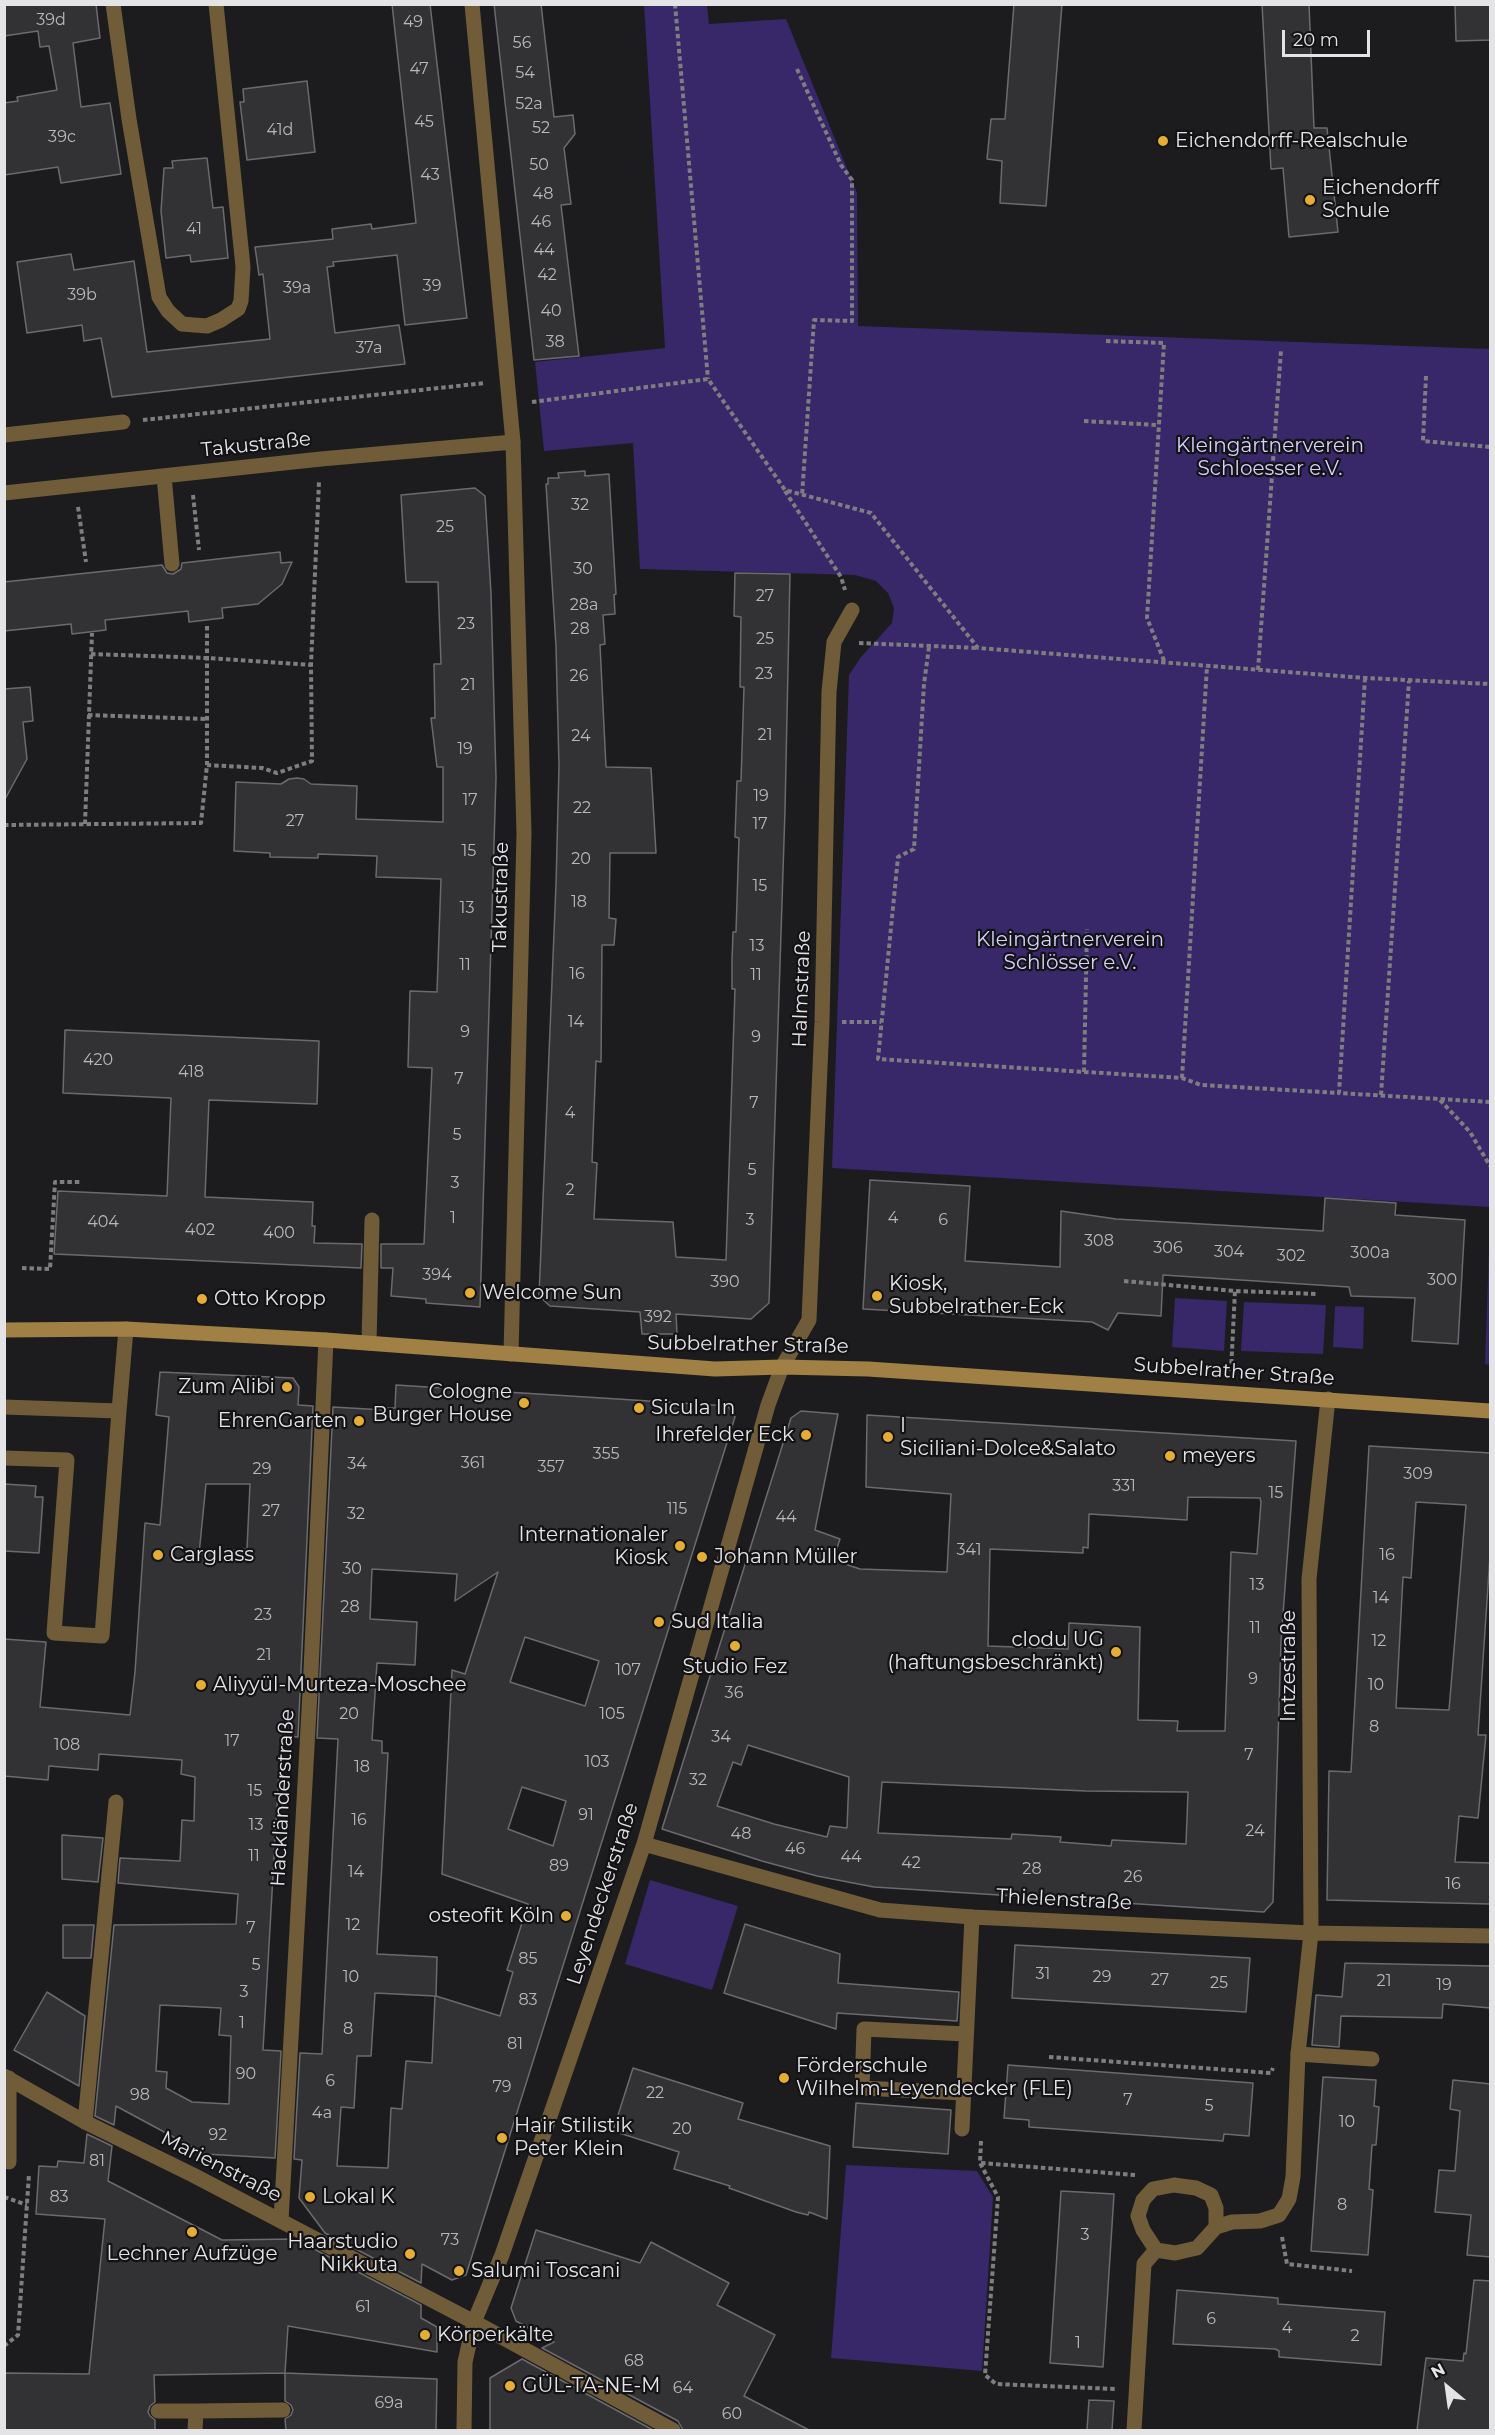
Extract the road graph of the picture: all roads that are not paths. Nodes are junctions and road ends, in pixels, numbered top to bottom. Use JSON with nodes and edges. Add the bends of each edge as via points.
{"nodes":[{"id":1,"x":113,"y":4,"type":"edge"},
{"id":2,"x":216,"y":4,"type":"edge"},
{"id":3,"x":472,"y":4,"type":"edge"},
{"id":4,"x":123,"y":422,"type":"road end"},
{"id":5,"x":4,"y":435,"type":"edge"},
{"id":6,"x":513,"y":442,"type":"junction"},
{"id":7,"x":164,"y":476,"type":"junction"},
{"id":8,"x":4,"y":493,"type":"edge"},
{"id":9,"x":172,"y":564,"type":"dead end"},
{"id":10,"x":852,"y":610,"type":"road end"},
{"id":11,"x":372,"y":1220,"type":"dead end"},
{"id":12,"x":126,"y":1329,"type":"junction"},
{"id":13,"x":4,"y":1330,"type":"edge"},
{"id":14,"x":326,"y":1340,"type":"junction"},
{"id":15,"x":369,"y":1343,"type":"junction"},
{"id":16,"x":511,"y":1354,"type":"junction"},
{"id":17,"x":782,"y":1367,"type":"junction"},
{"id":18,"x":1328,"y":1399,"type":"junction"},
{"id":19,"x":4,"y":1407,"type":"edge"},
{"id":20,"x":119,"y":1411,"type":"junction"},
{"id":21,"x":1491,"y":1411,"type":"edge"},
{"id":22,"x":4,"y":1458,"type":"edge"},
{"id":23,"x":116,"y":1802,"type":"dead end"},
{"id":24,"x":644,"y":1844,"type":"junction"},
{"id":25,"x":972,"y":1917,"type":"junction"},
{"id":26,"x":1311,"y":1933,"type":"junction"},
{"id":27,"x":1491,"y":1936,"type":"edge"},
{"id":28,"x":966,"y":2034,"type":"junction"},
{"id":29,"x":1298,"y":2055,"type":"junction"},
{"id":30,"x":1372,"y":2059,"type":"dead end"},
{"id":31,"x":7,"y":2077,"type":"edge"},
{"id":32,"x":964,"y":2093,"type":"junction"},
{"id":33,"x":85,"y":2122,"type":"junction"},
{"id":34,"x":962,"y":2130,"type":"dead end"},
{"id":35,"x":9,"y":2162,"type":"dead end"},
{"id":36,"x":280,"y":2222,"type":"junction"},
{"id":37,"x":1216,"y":2227,"type":"junction"},
{"id":38,"x":1156,"y":2250,"type":"junction"},
{"id":39,"x":474,"y":2322,"type":"junction"},
{"id":40,"x":283,"y":2410,"type":"dead end"},
{"id":41,"x":158,"y":2411,"type":"dead end"},
{"id":42,"x":196,"y":2411,"type":"junction"},
{"id":43,"x":195,"y":2430,"type":"edge"},
{"id":44,"x":464,"y":2430,"type":"edge"},
{"id":45,"x":673,"y":2430,"type":"edge"},
{"id":46,"x":1134,"y":2430,"type":"edge"}],
"edges":[{"from":1,"to":2,"type":"street","via":[[157,288],[171,315],[182,324],[196,326],[207,326],[230,316],[241,301],[242,257]]},
{"from":3,"to":6,"type":"street","name":"Takustraße"},
{"from":4,"to":5,"type":"street"},
{"from":6,"to":7,"type":"street","name":"Takustraße"},
{"from":6,"to":16,"type":"street","name":"Takustraße","via":[[524,833]]},
{"from":7,"to":8,"type":"street","name":"Takustraße"},
{"from":7,"to":9,"type":"street"},
{"from":10,"to":17,"type":"street","name":"Halmstraße","via":[[834,642],[829,692],[811,1300],[809,1320]]},
{"from":11,"to":15,"type":"street"},
{"from":12,"to":13,"type":"main road","name":"Subbelrather Straße"},
{"from":12,"to":14,"type":"main road","name":"Subbelrather Straße"},
{"from":12,"to":20,"type":"street"},
{"from":14,"to":15,"type":"main road","name":"Subbelrather Straße"},
{"from":14,"to":36,"type":"street","name":"Hackländerstraße"},
{"from":15,"to":16,"type":"main road","name":"Subbelrather Straße"},
{"from":16,"to":17,"type":"main road","name":"Subbelrather Straße","via":[[715,1369]]},
{"from":17,"to":18,"type":"main road","name":"Subbelrather Straße"},
{"from":17,"to":24,"type":"street","name":"Leyendeckerstraße"},
{"from":18,"to":21,"type":"main road","name":"Subbelrather Straße"},
{"from":18,"to":26,"type":"street","name":"Intzestraße","via":[[1309,1579]]},
{"from":19,"to":20,"type":"street"},
{"from":20,"to":22,"type":"street","via":[[102,1636],[54,1633],[67,1460]]},
{"from":23,"to":33,"type":"street"},
{"from":24,"to":25,"type":"street","name":"Thielenstraße","via":[[880,1910]]},
{"from":24,"to":39,"type":"street","name":"Leyendeckerstraße","via":[[502,2255]]},
{"from":25,"to":26,"type":"street","name":"Thielenstraße"},
{"from":25,"to":28,"type":"street"},
{"from":26,"to":27,"type":"street","name":"Thielenstraße"},
{"from":26,"to":29,"type":"street","name":"Intzestraße"},
{"from":28,"to":32,"type":"street"},
{"from":28,"to":32,"type":"street","via":[[864,2029],[862,2088]]},
{"from":29,"to":30,"type":"street"},
{"from":29,"to":37,"type":"street","name":"Intzestraße","via":[[1289,2199],[1279,2215]]},
{"from":31,"to":33,"type":"street","name":"Marienstraße"},
{"from":31,"to":35,"type":"street"},
{"from":32,"to":34,"type":"street"},
{"from":33,"to":36,"type":"street","name":"Marienstraße"},
{"from":36,"to":39,"type":"street","name":"Marienstraße"},
{"from":37,"to":38,"type":"street","via":[[1197,2248],[1175,2253]]},
{"from":37,"to":38,"type":"street","via":[[1211,2195],[1196,2187],[1174,2185],[1153,2189],[1143,2200],[1138,2216]]},
{"from":38,"to":46,"type":"street","via":[[1144,2264]]},
{"from":39,"to":44,"type":"street","name":"Leyendeckerstraße","via":[[465,2362]]},
{"from":39,"to":45,"type":"street","name":"Marienstraße"},
{"from":40,"to":42,"type":"street"},
{"from":41,"to":42,"type":"street"},
{"from":42,"to":43,"type":"street"}]}
